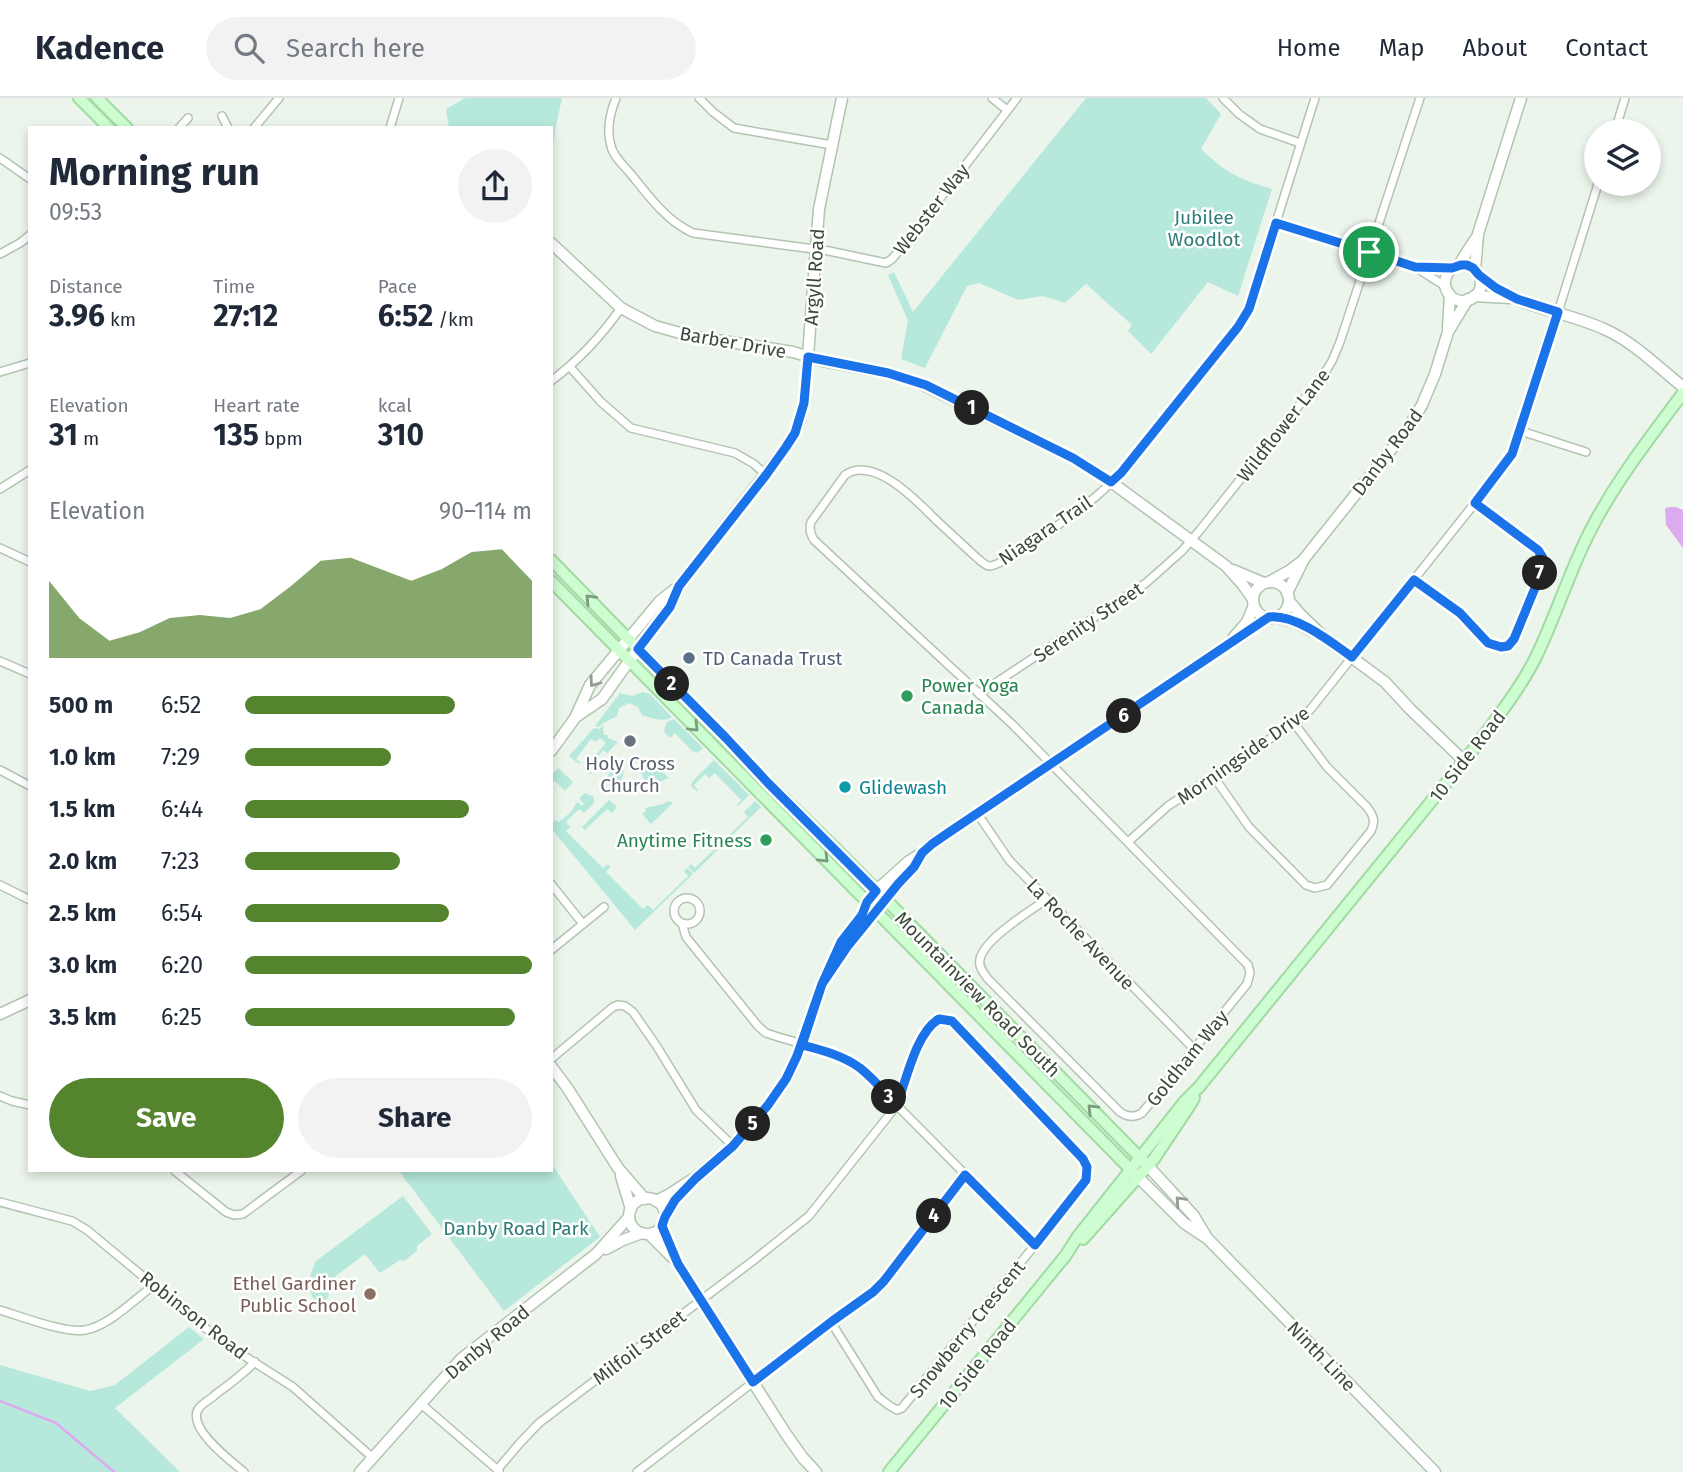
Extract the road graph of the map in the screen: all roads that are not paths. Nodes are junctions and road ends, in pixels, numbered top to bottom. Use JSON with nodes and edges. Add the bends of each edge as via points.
{"nodes":[{"id":1,"x":79,"y":98,"type":"edge"},
{"id":2,"x":97,"y":98,"type":"edge"},
{"id":3,"x":279,"y":98,"type":"edge"},
{"id":4,"x":399,"y":98,"type":"edge"},
{"id":5,"x":616,"y":98,"type":"edge"},
{"id":6,"x":699,"y":98,"type":"edge"},
{"id":7,"x":842,"y":98,"type":"edge"},
{"id":8,"x":992,"y":98,"type":"edge"},
{"id":9,"x":1017,"y":98,"type":"edge"},
{"id":10,"x":1223,"y":98,"type":"edge"},
{"id":11,"x":1315,"y":98,"type":"edge"},
{"id":12,"x":1419,"y":98,"type":"edge"},
{"id":13,"x":1521,"y":98,"type":"edge"},
{"id":14,"x":1625,"y":98,"type":"edge"},
{"id":15,"x":1007,"y":110,"type":"junction"},
{"id":16,"x":222,"y":116,"type":"dead end"},
{"id":17,"x":188,"y":118,"type":"dead end"},
{"id":18,"x":1619,"y":119,"type":"edge"},
{"id":19,"x":107,"y":126,"type":"edge"},
{"id":20,"x":125,"y":126,"type":"edge"},
{"id":21,"x":181,"y":126,"type":"edge"},
{"id":22,"x":227,"y":126,"type":"edge"},
{"id":23,"x":256,"y":126,"type":"edge"},
{"id":24,"x":391,"y":126,"type":"edge"},
{"id":25,"x":1300,"y":144,"type":"junction"},
{"id":26,"x":832,"y":145,"type":"junction"},
{"id":27,"x":0,"y":158,"type":"edge"},
{"id":28,"x":28,"y":178,"type":"edge"},
{"id":29,"x":1594,"y":196,"type":"edge"},
{"id":30,"x":1276,"y":223,"type":"junction"},
{"id":31,"x":1478,"y":234,"type":"junction"},
{"id":32,"x":28,"y":236,"type":"edge"},
{"id":33,"x":553,"y":245,"type":"edge"},
{"id":34,"x":817,"y":250,"type":"junction"},
{"id":35,"x":1369,"y":252,"type":"junction"},
{"id":36,"x":0,"y":254,"type":"edge"},
{"id":37,"x":1415,"y":267,"type":"junction"},
{"id":38,"x":1455,"y":267,"type":"junction"},
{"id":39,"x":1477,"y":273,"type":"junction"},
{"id":40,"x":1448,"y":290,"type":"junction"},
{"id":41,"x":1471,"y":298,"type":"junction"},
{"id":42,"x":1517,"y":299,"type":"junction"},
{"id":43,"x":621,"y":308,"type":"junction"},
{"id":44,"x":1558,"y":312,"type":"junction"},
{"id":45,"x":1448,"y":332,"type":"junction"},
{"id":46,"x":808,"y":357,"type":"junction"},
{"id":47,"x":28,"y":364,"type":"edge"},
{"id":48,"x":570,"y":368,"type":"junction"},
{"id":49,"x":0,"y":372,"type":"edge"},
{"id":50,"x":553,"y":379,"type":"edge"},
{"id":51,"x":1683,"y":390,"type":"edge"},
{"id":52,"x":1521,"y":431,"type":"junction"},
{"id":53,"x":1586,"y":452,"type":"dead end"},
{"id":54,"x":28,"y":471,"type":"edge"},
{"id":55,"x":766,"y":475,"type":"junction"},
{"id":56,"x":1111,"y":482,"type":"junction"},
{"id":57,"x":0,"y":489,"type":"edge"},
{"id":58,"x":1475,"y":503,"type":"junction"},
{"id":59,"x":1191,"y":541,"type":"junction"},
{"id":60,"x":0,"y":548,"type":"edge"},
{"id":61,"x":1304,"y":559,"type":"junction"},
{"id":62,"x":28,"y":561,"type":"edge"},
{"id":63,"x":553,"y":562,"type":"edge"},
{"id":64,"x":1226,"y":566,"type":"junction"},
{"id":65,"x":1414,"y":580,"type":"junction"},
{"id":66,"x":553,"y":582,"type":"edge"},
{"id":67,"x":1266,"y":583,"type":"junction"},
{"id":68,"x":679,"y":586,"type":"junction"},
{"id":69,"x":1288,"y":597,"type":"junction"},
{"id":70,"x":1253,"y":602,"type":"junction"},
{"id":71,"x":1273,"y":617,"type":"junction"},
{"id":72,"x":1324,"y":637,"type":"junction"},
{"id":73,"x":628,"y":639,"type":"junction"},
{"id":74,"x":1227,"y":646,"type":"junction"},
{"id":75,"x":638,"y":649,"type":"junction"},
{"id":76,"x":619,"y":650,"type":"junction"},
{"id":77,"x":1352,"y":657,"type":"junction"},
{"id":78,"x":0,"y":661,"type":"edge"},
{"id":79,"x":629,"y":661,"type":"junction"},
{"id":80,"x":28,"y":673,"type":"edge"},
{"id":81,"x":979,"y":694,"type":"junction"},
{"id":82,"x":575,"y":718,"type":"junction"},
{"id":83,"x":1294,"y":723,"type":"junction"},
{"id":84,"x":553,"y":748,"type":"edge"},
{"id":85,"x":1464,"y":761,"type":"junction"},
{"id":86,"x":1051,"y":764,"type":"junction"},
{"id":87,"x":0,"y":770,"type":"edge"},
{"id":88,"x":1214,"y":777,"type":"junction"},
{"id":89,"x":28,"y":785,"type":"edge"},
{"id":90,"x":977,"y":813,"type":"junction"},
{"id":91,"x":1128,"y":842,"type":"junction"},
{"id":92,"x":0,"y":885,"type":"edge"},
{"id":93,"x":553,"y":886,"type":"edge"},
{"id":94,"x":881,"y":895,"type":"junction"},
{"id":95,"x":28,"y":899,"type":"edge"},
{"id":96,"x":1046,"y":899,"type":"junction"},
{"id":97,"x":604,"y":907,"type":"dead end"},
{"id":98,"x":871,"y":907,"type":"junction"},
{"id":99,"x":682,"y":923,"type":"dead end"},
{"id":100,"x":583,"y":924,"type":"junction"},
{"id":101,"x":553,"y":948,"type":"edge"},
{"id":102,"x":28,"y":1001,"type":"edge"},
{"id":103,"x":0,"y":1014,"type":"edge"},
{"id":104,"x":802,"y":1045,"type":"junction"},
{"id":105,"x":1194,"y":1049,"type":"junction"},
{"id":106,"x":553,"y":1057,"type":"edge"},
{"id":107,"x":553,"y":1069,"type":"edge"},
{"id":108,"x":0,"y":1096,"type":"edge"},
{"id":109,"x":28,"y":1105,"type":"edge"},
{"id":110,"x":897,"y":1105,"type":"junction"},
{"id":111,"x":733,"y":1146,"type":"junction"},
{"id":112,"x":1144,"y":1162,"type":"junction"},
{"id":113,"x":618,"y":1168,"type":"junction"},
{"id":114,"x":176,"y":1172,"type":"edge"},
{"id":115,"x":300,"y":1172,"type":"edge"},
{"id":116,"x":1134,"y":1174,"type":"junction"},
{"id":117,"x":965,"y":1175,"type":"junction"},
{"id":118,"x":696,"y":1178,"type":"junction"},
{"id":119,"x":651,"y":1200,"type":"junction"},
{"id":120,"x":0,"y":1202,"type":"edge"},
{"id":121,"x":630,"y":1213,"type":"junction"},
{"id":122,"x":664,"y":1221,"type":"junction"},
{"id":123,"x":645,"y":1234,"type":"junction"},
{"id":124,"x":1208,"y":1239,"type":"junction"},
{"id":125,"x":1035,"y":1245,"type":"junction"},
{"id":126,"x":596,"y":1254,"type":"junction"},
{"id":127,"x":678,"y":1264,"type":"junction"},
{"id":128,"x":154,"y":1285,"type":"junction"},
{"id":129,"x":701,"y":1299,"type":"junction"},
{"id":130,"x":0,"y":1310,"type":"edge"},
{"id":131,"x":831,"y":1322,"type":"junction"},
{"id":132,"x":255,"y":1362,"type":"junction"},
{"id":133,"x":753,"y":1382,"type":"junction"},
{"id":134,"x":420,"y":1403,"type":"junction"},
{"id":135,"x":373,"y":1458,"type":"junction"},
{"id":136,"x":499,"y":1471,"type":"edge"},
{"id":137,"x":244,"y":1472,"type":"edge"},
{"id":138,"x":360,"y":1472,"type":"edge"},
{"id":139,"x":638,"y":1472,"type":"edge"},
{"id":140,"x":816,"y":1472,"type":"edge"},
{"id":141,"x":889,"y":1472,"type":"edge"},
{"id":142,"x":1435,"y":1472,"type":"edge"}],
"edges":[{"from":1,"to":19,"type":"main road"},
{"from":2,"to":20,"type":"main road"},
{"from":3,"to":23,"type":"street"},
{"from":4,"to":24,"type":"street"},
{"from":5,"to":34,"type":"street","via":[[608,132],[611,150],[660,208],[685,229]]},
{"from":6,"to":26,"type":"street","via":[[734,128]]},
{"from":7,"to":26,"type":"street","name":"Argyll Road"},
{"from":8,"to":15,"type":"street"},
{"from":9,"to":15,"type":"street","name":"Webster Way"},
{"from":10,"to":25,"type":"street","via":[[1260,129]]},
{"from":11,"to":25,"type":"street","name":"Niagara Trail"},
{"from":12,"to":35,"type":"street","name":"Wildflower Lane"},
{"from":13,"to":31,"type":"street"},
{"from":14,"to":18,"type":"street"},
{"from":15,"to":34,"type":"street","name":"Webster Way","via":[[892,260],[878,262]]},
{"from":16,"to":22,"type":"street"},
{"from":17,"to":21,"type":"street"},
{"from":25,"to":30,"type":"street","name":"Niagara Trail"},
{"from":26,"to":34,"type":"street","name":"Argyll Road","via":[[819,209]]},
{"from":27,"to":28,"type":"street"},
{"from":29,"to":44,"type":"street","name":"Morningside Drive"},
{"from":30,"to":35,"type":"street"},
{"from":30,"to":56,"type":"street","name":"Niagara Trail","via":[[1249,309],[1238,327]]},
{"from":31,"to":38,"type":"street"},
{"from":31,"to":39,"type":"street"},
{"from":32,"to":36,"type":"street"},
{"from":33,"to":43,"type":"street","name":"Barber Drive"},
{"from":34,"to":46,"type":"street","name":"Argyll Road"},
{"from":35,"to":37,"type":"street"},
{"from":35,"to":59,"type":"street","name":"Wildflower Lane","via":[[1329,367]]},
{"from":37,"to":38,"type":"street"},
{"from":37,"to":40,"type":"street"},
{"from":38,"to":39,"type":"street","via":[[1467,265]]},
{"from":38,"to":40,"type":"street","via":[[1446,276]]},
{"from":39,"to":41,"type":"street","via":[[1480,288]]},
{"from":39,"to":42,"type":"street"},
{"from":40,"to":41,"type":"street","via":[[1458,300]]},
{"from":40,"to":45,"type":"street","name":"Danby Road"},
{"from":41,"to":42,"type":"street"},
{"from":41,"to":45,"type":"street","name":"Danby Road"},
{"from":42,"to":44,"type":"street"},
{"from":43,"to":46,"type":"street","name":"Barber Drive","via":[[677,333]]},
{"from":43,"to":48,"type":"street"},
{"from":44,"to":51,"type":"street","via":[[1615,334]]},
{"from":44,"to":52,"type":"street","name":"Morningside Drive"},
{"from":45,"to":61,"type":"street","name":"Danby Road","via":[[1422,405],[1406,431]]},
{"from":46,"to":55,"type":"street","name":"Argyll Road","via":[[800,419]]},
{"from":46,"to":56,"type":"street","name":"Barber Drive","via":[[926,385],[1073,458]]},
{"from":47,"to":49,"type":"street"},
{"from":48,"to":50,"type":"street"},
{"from":48,"to":55,"type":"street","via":[[631,428],[735,453]]},
{"from":51,"to":85,"type":"main road","name":"10 Side Road","via":[[1601,511],[1519,689]]},
{"from":52,"to":53,"type":"street"},
{"from":52,"to":58,"type":"street","name":"Morningside Drive","via":[[1506,464]]},
{"from":54,"to":57,"type":"street"},
{"from":55,"to":68,"type":"street","name":"Argyll Road"},
{"from":56,"to":59,"type":"street","name":"Barber Drive"},
{"from":56,"to":81,"type":"street","name":"Niagara Trail","via":[[1046,533],[990,566],[898,485],[870,472],[845,475],[811,522],[814,540]]},
{"from":58,"to":65,"type":"street","name":"Morningside Drive"},
{"from":58,"to":65,"type":"street","via":[[1543,558],[1544,566],[1514,639],[1508,646],[1488,643],[1460,613]]},
{"from":59,"to":64,"type":"street","name":"Barber Drive"},
{"from":59,"to":81,"type":"street","name":"Serenity Street","via":[[1146,583]]},
{"from":60,"to":62,"type":"street"},
{"from":61,"to":67,"type":"street","name":"Danby Road"},
{"from":61,"to":69,"type":"street","name":"Danby Road"},
{"from":73,"to":63,"type":"main road","name":"Mountainview Road South","one_way":true},
{"from":64,"to":67,"type":"street","name":"Barber Drive"},
{"from":64,"to":70,"type":"street","name":"Barber Drive"},
{"from":65,"to":77,"type":"street","name":"Morningside Drive"},
{"from":66,"to":76,"type":"main road","name":"Mountainview Road South"},
{"from":67,"to":69,"type":"street","via":[[1278,583]]},
{"from":67,"to":70,"type":"street","via":[[1256,589]]},
{"from":68,"to":73,"type":"street","name":"Argyll Road"},
{"from":68,"to":75,"type":"street","name":"Argyll Road","via":[[670,607]]},
{"from":69,"to":71,"type":"street","via":[[1284,611]]},
{"from":69,"to":72,"type":"street"},
{"from":70,"to":71,"type":"street","via":[[1260,614]]},
{"from":70,"to":74,"type":"street","via":[[1247,622]]},
{"from":71,"to":72,"type":"street"},
{"from":71,"to":74,"type":"street"},
{"from":72,"to":77,"type":"street"},
{"from":73,"to":75,"type":"main road","name":"Mountainview Road South"},
{"from":73,"to":76,"type":"street","name":"Argyll Road"},
{"from":74,"to":86,"type":"street"},
{"from":75,"to":79,"type":"street","name":"Argyll Road"},
{"from":75,"to":94,"type":"main road","name":"Mountainview Road South"},
{"from":76,"to":79,"type":"main road","name":"Mountainview Road South"},
{"from":76,"to":82,"type":"street","name":"Argyll Road","one_way":true,"via":[[590,685]]},
{"from":77,"to":83,"type":"street","name":"Morningside Drive"},
{"from":77,"to":85,"type":"street","via":[[1385,682]]},
{"from":78,"to":80,"type":"street"},
{"from":79,"to":82,"type":"street","name":"Argyll Road","via":[[602,699]]},
{"from":79,"to":98,"type":"main road","name":"Mountainview Road South","one_way":true},
{"from":81,"to":86,"type":"street","name":"Niagara Trail"},
{"from":82,"to":84,"type":"street","name":"Argyll Road"},
{"from":83,"to":88,"type":"street","name":"Morningside Drive"},
{"from":83,"to":88,"type":"street","via":[[1374,820],[1371,831],[1324,887],[1306,885],[1249,827]]},
{"from":85,"to":112,"type":"main road","name":"10 Side Road","via":[[1199,1087],[1191,1105]]},
{"from":86,"to":90,"type":"street"},
{"from":86,"to":91,"type":"street","name":"Goldham Way"},
{"from":87,"to":89,"type":"street"},
{"from":88,"to":91,"type":"street","name":"Morningside Drive","via":[[1168,806]]},
{"from":90,"to":94,"type":"street","via":[[932,844],[914,867]]},
{"from":90,"to":96,"type":"street","name":"La Roche Avenue","via":[[1004,855]]},
{"from":91,"to":105,"type":"street","name":"Goldham Way","via":[[1250,970],[1247,984]]},
{"from":92,"to":95,"type":"street"},
{"from":93,"to":100,"type":"street"},
{"from":94,"to":98,"type":"street"},
{"from":112,"to":94,"type":"main road","name":"Mountainview Road South","one_way":true},
{"from":96,"to":105,"type":"street","name":"La Roche Avenue"},
{"from":96,"to":105,"type":"street","name":"Goldham Way","via":[[996,936],[981,956],[980,967],[1110,1103],[1127,1116],[1139,1115]]},
{"from":97,"to":100,"type":"street"},
{"from":98,"to":104,"type":"street","via":[[822,984]]},
{"from":98,"to":116,"type":"main road","name":"Mountainview Road South"},
{"from":99,"to":104,"type":"street","via":[[686,937],[758,1026]]},
{"from":100,"to":101,"type":"street"},
{"from":102,"to":103,"type":"street"},
{"from":104,"to":110,"type":"street","via":[[855,1065]]},
{"from":104,"to":111,"type":"street","via":[[778,1092]]},
{"from":106,"to":111,"type":"street","via":[[613,1007],[625,1006],[656,1045],[696,1110]]},
{"from":107,"to":113,"type":"street"},
{"from":108,"to":109,"type":"street"},
{"from":110,"to":117,"type":"street"},
{"from":110,"to":125,"type":"street","name":"Snowberry Crescent","via":[[929,1027],[939,1019],[952,1021],[1087,1167],[1086,1180]]},
{"from":110,"to":129,"type":"street","name":"Milfoil Street","via":[[809,1216]]},
{"from":111,"to":118,"type":"street"},
{"from":112,"to":116,"type":"main road","name":"10 Side Road"},
{"from":124,"to":112,"type":"street","name":"Ninth Line","one_way":true,"via":[[1194,1216]]},
{"from":113,"to":119,"type":"street"},
{"from":113,"to":121,"type":"street"},
{"from":114,"to":115,"type":"street","via":[[234,1215],[243,1214]]},
{"from":116,"to":124,"type":"street","name":"Ninth Line","via":[[1184,1223]]},
{"from":116,"to":141,"type":"main road","name":"10 Side Road"},
{"from":117,"to":125,"type":"street"},
{"from":117,"to":131,"type":"street","via":[[884,1281]]},
{"from":118,"to":119,"type":"street"},
{"from":118,"to":122,"type":"street","via":[[675,1200]]},
{"from":119,"to":121,"type":"street","via":[[639,1201]]},
{"from":119,"to":122,"type":"street","via":[[664,1209]]},
{"from":120,"to":128,"type":"street","name":"Robinson Road","via":[[76,1223]]},
{"from":121,"to":123,"type":"street","via":[[634,1228]]},
{"from":121,"to":126,"type":"street","name":"Danby Road"},
{"from":122,"to":123,"type":"street","via":[[655,1232]]},
{"from":122,"to":127,"type":"street"},
{"from":123,"to":126,"type":"street","name":"Danby Road"},
{"from":123,"to":127,"type":"street"},
{"from":124,"to":142,"type":"street","name":"Ninth Line"},
{"from":125,"to":131,"type":"street","name":"Snowberry Crescent","via":[[897,1410],[878,1396]]},
{"from":126,"to":134,"type":"street","name":"Danby Road","via":[[461,1359]]},
{"from":127,"to":129,"type":"street"},
{"from":128,"to":130,"type":"street","via":[[101,1325],[83,1331]]},
{"from":128,"to":132,"type":"street","name":"Robinson Road","via":[[221,1341]]},
{"from":129,"to":133,"type":"street"},
{"from":129,"to":136,"type":"street","name":"Milfoil Street","via":[[540,1423]]},
{"from":131,"to":133,"type":"street"},
{"from":132,"to":135,"type":"street","name":"Robinson Road","via":[[293,1387]]},
{"from":132,"to":137,"type":"street","via":[[196,1415],[210,1441]]},
{"from":133,"to":139,"type":"street"},
{"from":133,"to":140,"type":"street"},
{"from":134,"to":135,"type":"street","name":"Danby Road"},
{"from":134,"to":136,"type":"street"},
{"from":135,"to":138,"type":"street","name":"Danby Road"}]}
